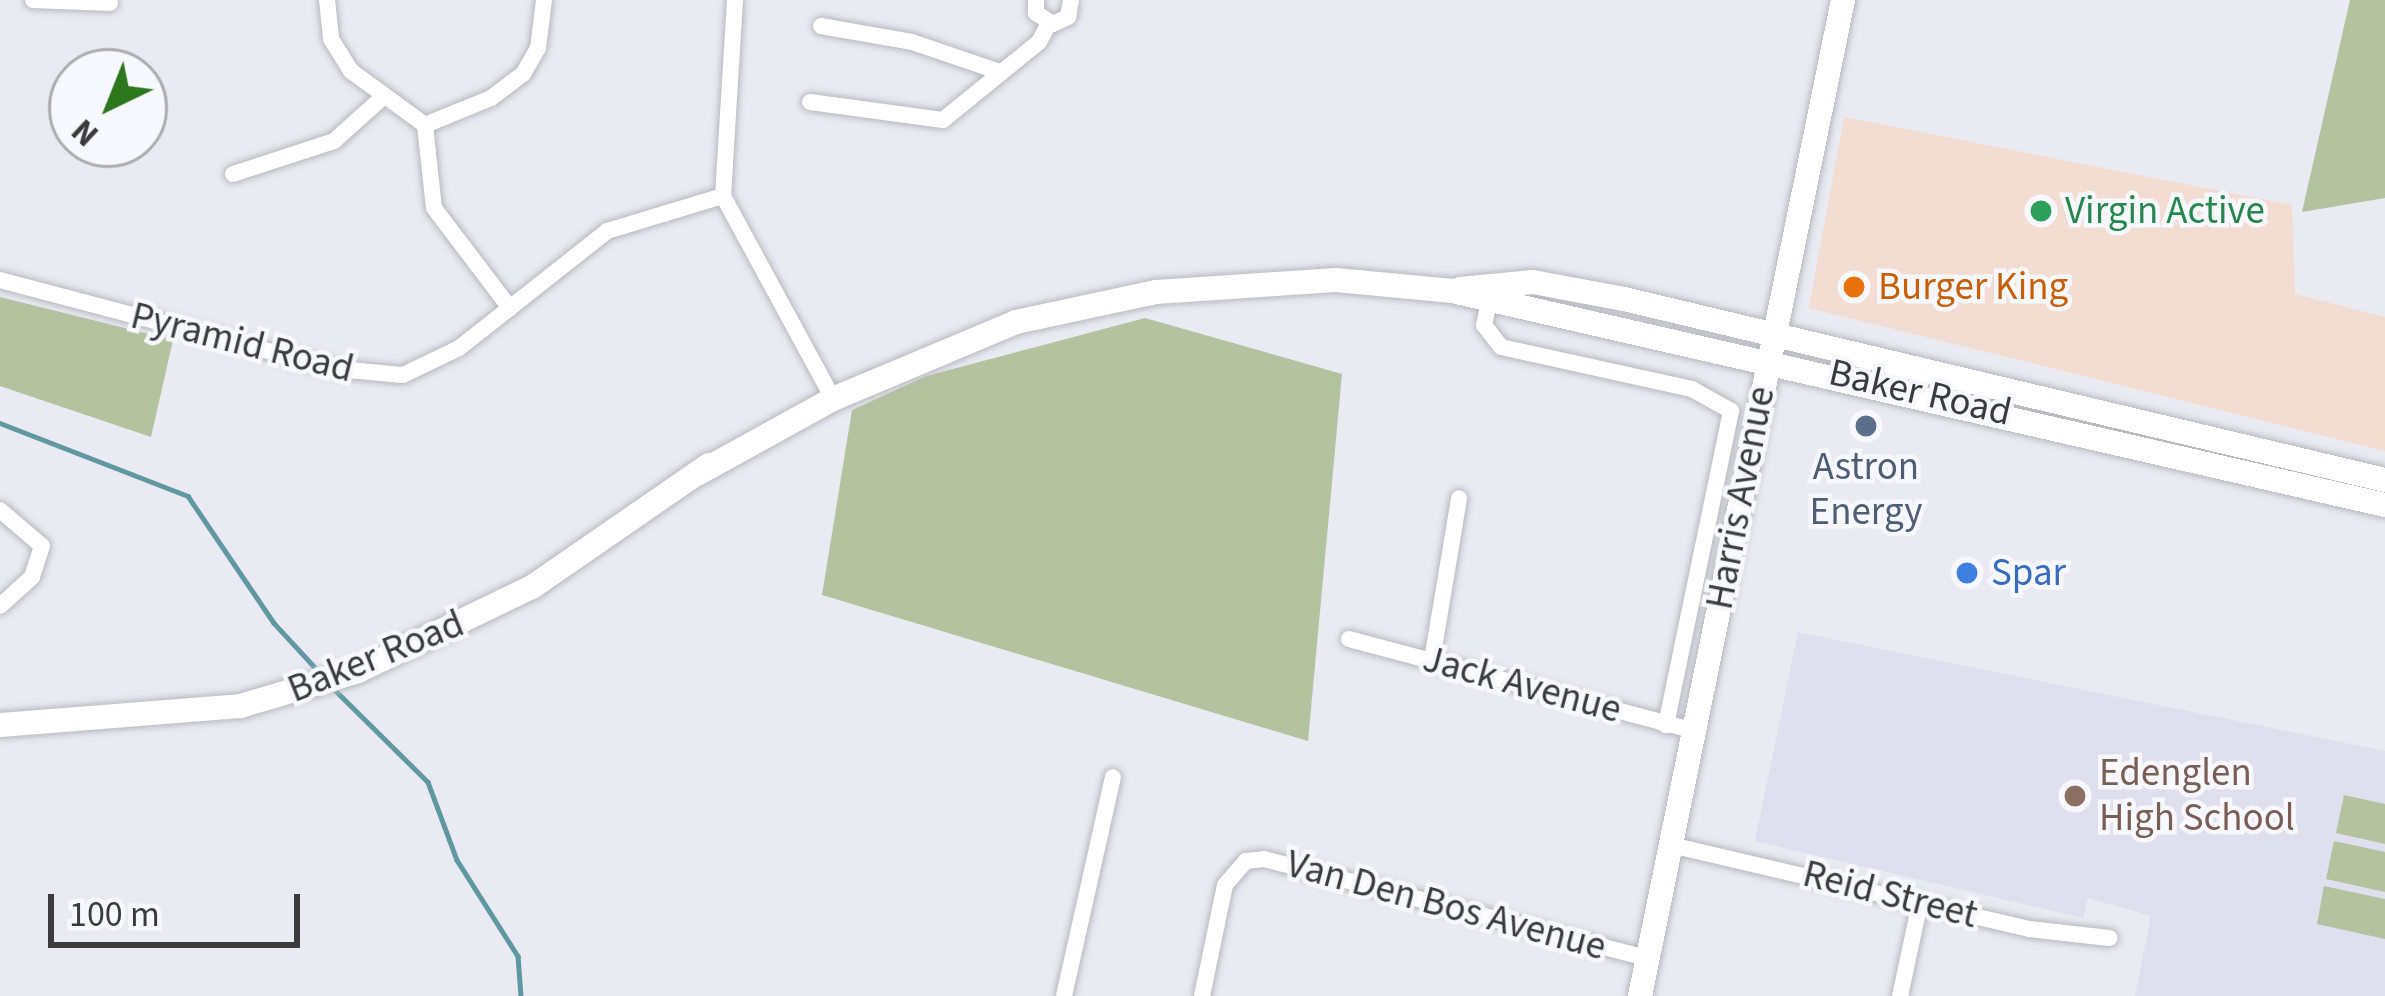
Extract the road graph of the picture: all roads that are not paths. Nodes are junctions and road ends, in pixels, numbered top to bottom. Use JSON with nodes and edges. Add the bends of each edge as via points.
{"nodes":[{"id":1,"x":33,"y":0,"type":"edge"},
{"id":2,"x":327,"y":0,"type":"edge"},
{"id":3,"x":544,"y":0,"type":"edge"},
{"id":4,"x":735,"y":0,"type":"edge"},
{"id":5,"x":1036,"y":0,"type":"edge"},
{"id":6,"x":1071,"y":0,"type":"edge"},
{"id":7,"x":1843,"y":0,"type":"edge"},
{"id":8,"x":110,"y":3,"type":"edge"},
{"id":9,"x":1049,"y":23,"type":"junction"},
{"id":10,"x":821,"y":26,"type":"dead end"},
{"id":11,"x":1000,"y":72,"type":"junction"},
{"id":12,"x":382,"y":98,"type":"junction"},
{"id":13,"x":810,"y":102,"type":"dead end"},
{"id":14,"x":425,"y":125,"type":"junction"},
{"id":15,"x":233,"y":174,"type":"dead end"},
{"id":16,"x":723,"y":196,"type":"junction"},
{"id":17,"x":0,"y":280,"type":"edge"},
{"id":18,"x":1452,"y":291,"type":"junction"},
{"id":19,"x":1489,"y":302,"type":"junction"},
{"id":20,"x":511,"y":308,"type":"junction"},
{"id":21,"x":1770,"y":346,"type":"junction"},
{"id":22,"x":829,"y":392,"type":"junction"},
{"id":23,"x":2385,"y":480,"type":"edge"},
{"id":24,"x":1459,"y":498,"type":"dead end"},
{"id":25,"x":2385,"y":505,"type":"edge"},
{"id":26,"x":0,"y":510,"type":"edge"},
{"id":27,"x":0,"y":606,"type":"edge"},
{"id":28,"x":1349,"y":639,"type":"dead end"},
{"id":29,"x":1432,"y":660,"type":"junction"},
{"id":30,"x":4,"y":723,"type":"edge"},
{"id":31,"x":1666,"y":725,"type":"junction"},
{"id":32,"x":1694,"y":731,"type":"junction"},
{"id":33,"x":1113,"y":777,"type":"dead end"},
{"id":34,"x":1671,"y":845,"type":"junction"},
{"id":35,"x":1920,"y":903,"type":"junction"},
{"id":36,"x":2109,"y":938,"type":"dead end"},
{"id":37,"x":1648,"y":958,"type":"junction"},
{"id":38,"x":1064,"y":996,"type":"edge"},
{"id":39,"x":1202,"y":996,"type":"edge"},
{"id":40,"x":1640,"y":996,"type":"edge"},
{"id":41,"x":1900,"y":996,"type":"edge"}],
"edges":[{"from":1,"to":8,"type":"street"},
{"from":2,"to":12,"type":"street","via":[[338,55]]},
{"from":3,"to":14,"type":"street","via":[[538,48],[523,74],[491,98]]},
{"from":4,"to":16,"type":"street"},
{"from":5,"to":9,"type":"street","via":[[1036,13]]},
{"from":6,"to":9,"type":"street","via":[[1068,17]]},
{"from":7,"to":21,"type":"main road","name":"Harris Avenue"},
{"from":9,"to":11,"type":"street","via":[[1039,42]]},
{"from":10,"to":11,"type":"street","via":[[912,42]]},
{"from":11,"to":13,"type":"street","via":[[932,122]]},
{"from":12,"to":14,"type":"street"},
{"from":12,"to":15,"type":"street","via":[[334,141]]},
{"from":14,"to":20,"type":"street","via":[[434,208]]},
{"from":16,"to":20,"type":"street","name":"Pyramid Road","via":[[625,221]]},
{"from":16,"to":22,"type":"street"},
{"from":17,"to":20,"type":"street","name":"Pyramid Road","via":[[367,375],[430,367]]},
{"from":18,"to":19,"type":"main road","name":"Baker Road"},
{"from":18,"to":21,"type":"main road","name":"Baker Road","via":[[1533,282]]},
{"from":18,"to":22,"type":"main road","name":"Baker Road","via":[[1336,280],[1225,284],[934,339]]},
{"from":19,"to":21,"type":"main road","name":"Baker Road"},
{"from":19,"to":31,"type":"street","via":[[1484,326],[1501,347],[1692,389],[1732,411]]},
{"from":21,"to":23,"type":"main road","name":"Baker Road"},
{"from":21,"to":25,"type":"main road","name":"Baker Road"},
{"from":21,"to":32,"type":"main road","name":"Harris Avenue"},
{"from":22,"to":30,"type":"main road","name":"Baker Road","via":[[532,587],[358,671],[190,714]]},
{"from":24,"to":29,"type":"street"},
{"from":26,"to":27,"type":"street","via":[[42,546],[32,577]]},
{"from":28,"to":29,"type":"street","name":"Jack Avenue"},
{"from":29,"to":31,"type":"street","name":"Jack Avenue"},
{"from":31,"to":32,"type":"street","name":"Jack Avenue"},
{"from":32,"to":34,"type":"main road","name":"Harris Avenue"},
{"from":33,"to":38,"type":"street"},
{"from":34,"to":35,"type":"street","name":"Reid Street"},
{"from":34,"to":37,"type":"main road","name":"Harris Avenue"},
{"from":35,"to":36,"type":"street","name":"Reid Street"},
{"from":35,"to":41,"type":"street"},
{"from":37,"to":39,"type":"street","name":"Van Den Bos Avenue","via":[[1264,859],[1246,862],[1225,885]]},
{"from":37,"to":40,"type":"main road","name":"Harris Avenue"}]}
